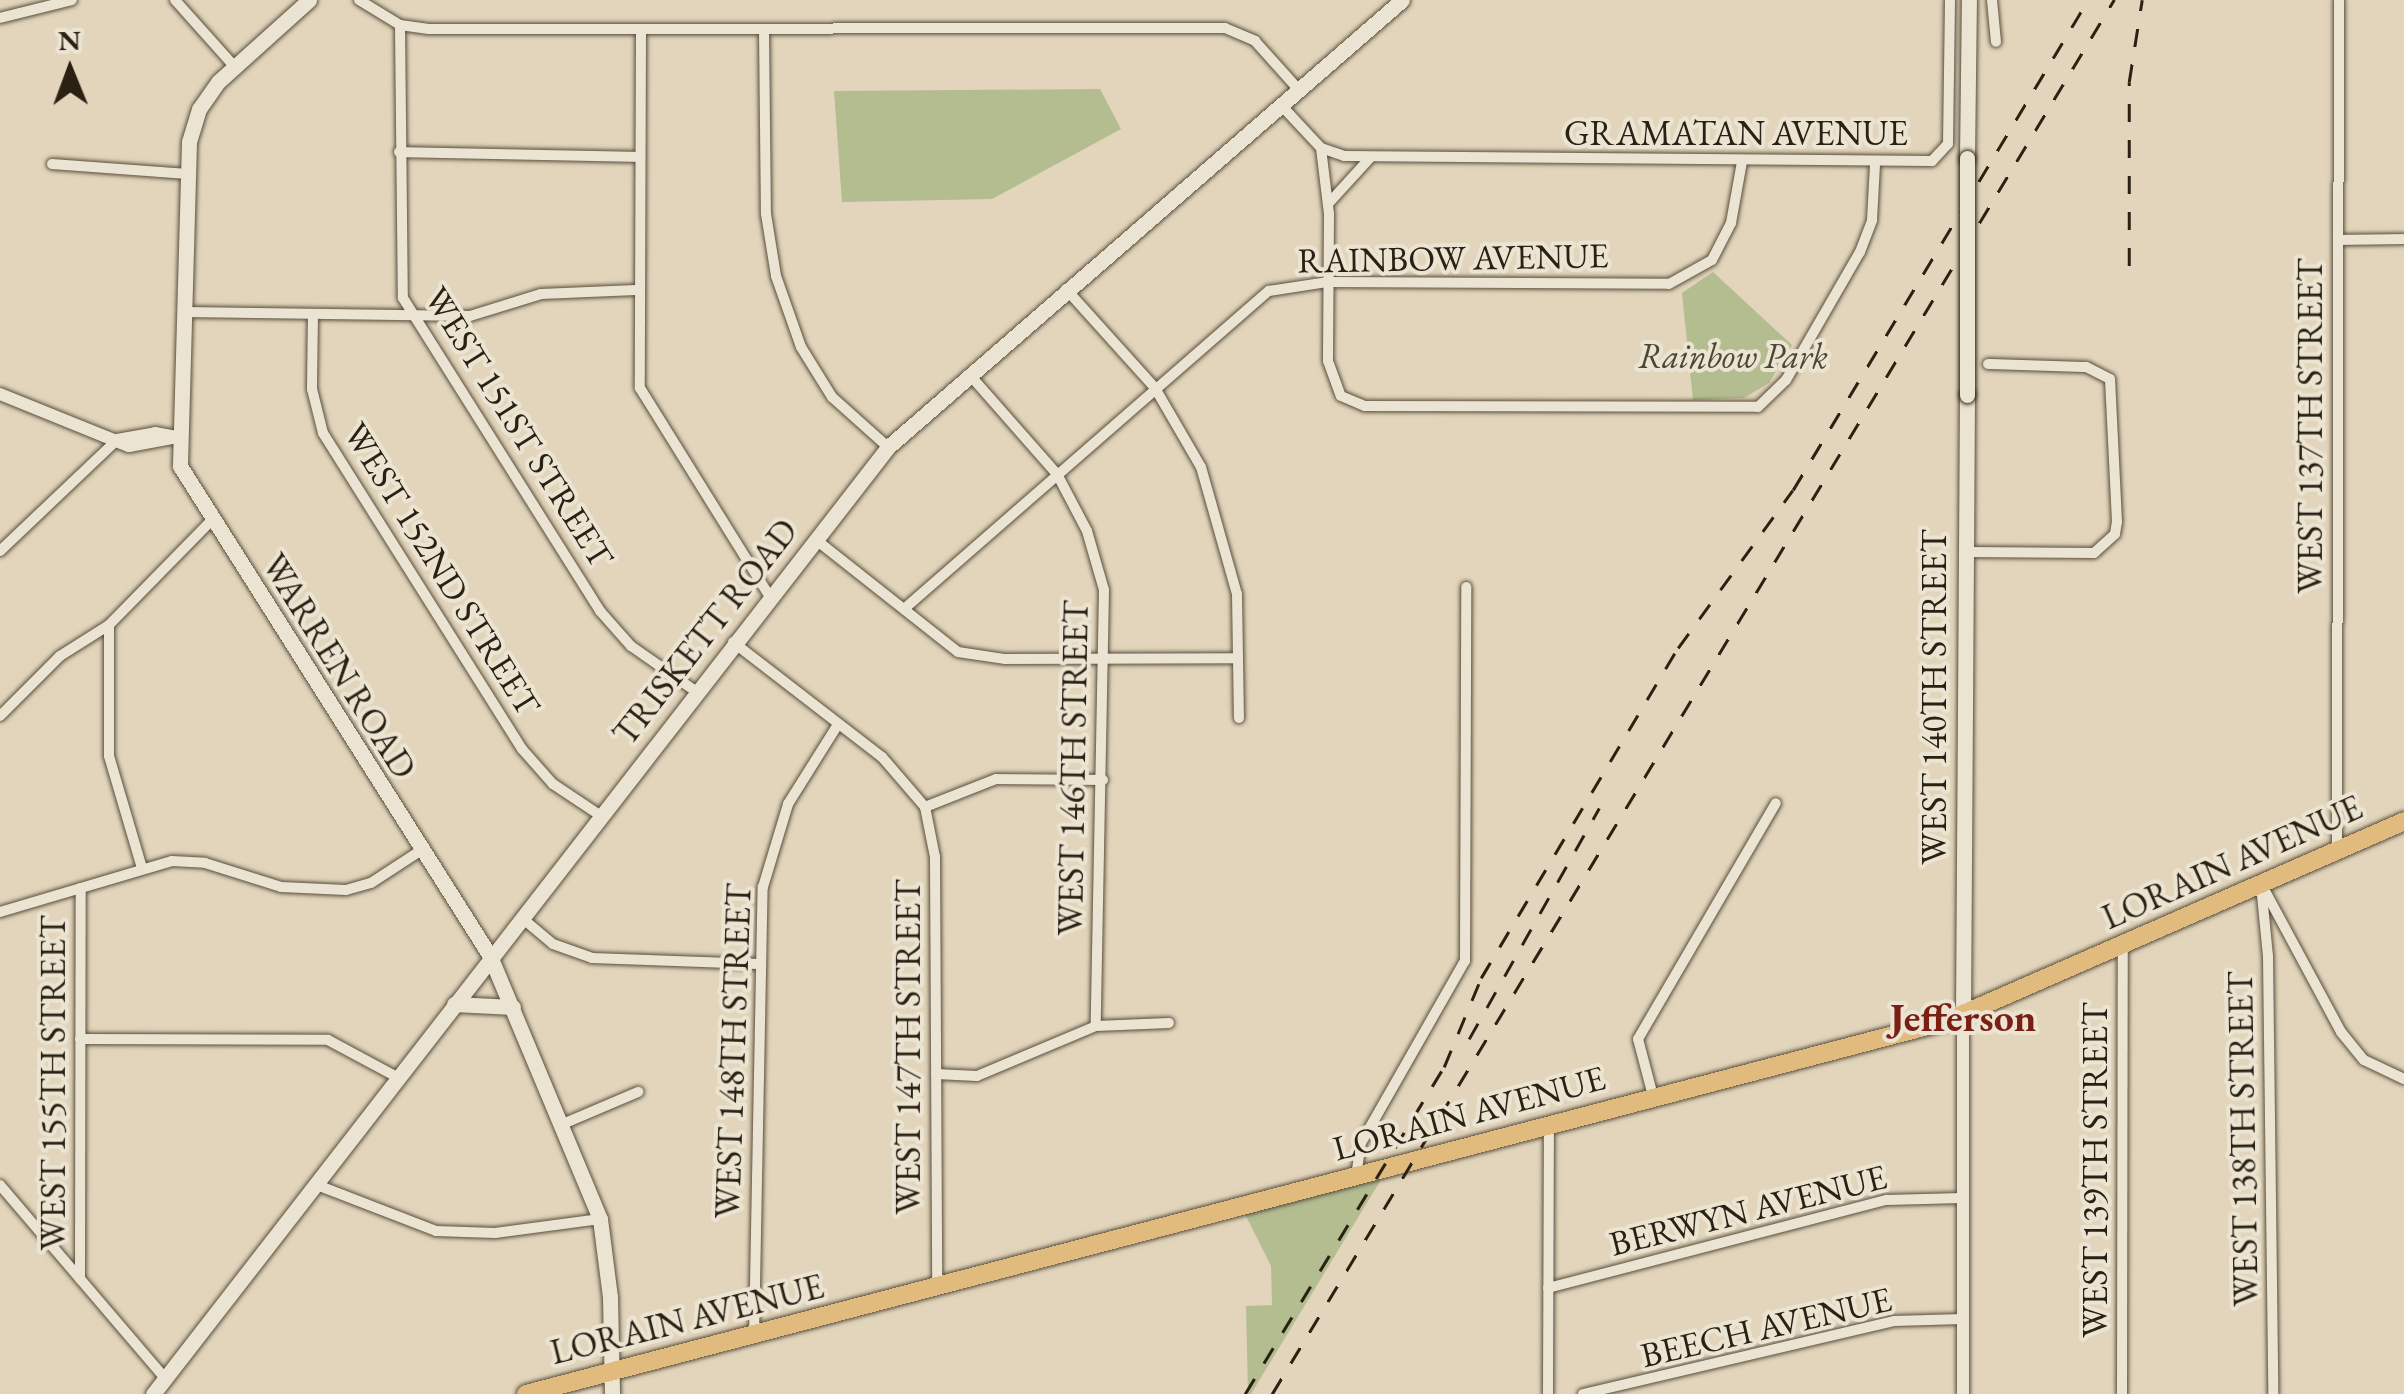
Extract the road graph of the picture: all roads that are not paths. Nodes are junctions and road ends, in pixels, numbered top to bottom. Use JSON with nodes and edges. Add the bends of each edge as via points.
{"nodes":[{"id":1,"x":72,"y":0,"type":"edge"},
{"id":2,"x":175,"y":0,"type":"edge"},
{"id":3,"x":309,"y":0,"type":"edge"},
{"id":4,"x":358,"y":0,"type":"edge"},
{"id":5,"x":1402,"y":0,"type":"edge"},
{"id":6,"x":1950,"y":0,"type":"edge"},
{"id":7,"x":1969,"y":0,"type":"edge"},
{"id":8,"x":1992,"y":0,"type":"edge"},
{"id":9,"x":2339,"y":0,"type":"edge"},
{"id":10,"x":0,"y":18,"type":"edge"},
{"id":11,"x":400,"y":25,"type":"junction"},
{"id":12,"x":641,"y":30,"type":"junction"},
{"id":13,"x":764,"y":30,"type":"junction"},
{"id":14,"x":1996,"y":42,"type":"dead end"},
{"id":15,"x":234,"y":66,"type":"junction"},
{"id":16,"x":1298,"y":90,"type":"junction"},
{"id":17,"x":1280,"y":104,"type":"junction"},
{"id":18,"x":1321,"y":148,"type":"junction"},
{"id":19,"x":399,"y":152,"type":"junction"},
{"id":20,"x":638,"y":157,"type":"junction"},
{"id":21,"x":1370,"y":158,"type":"junction"},
{"id":22,"x":1742,"y":162,"type":"junction"},
{"id":23,"x":52,"y":164,"type":"dead end"},
{"id":24,"x":1875,"y":164,"type":"junction"},
{"id":25,"x":188,"y":174,"type":"junction"},
{"id":26,"x":1328,"y":204,"type":"junction"},
{"id":27,"x":2404,"y":239,"type":"edge"},
{"id":28,"x":2338,"y":240,"type":"junction"},
{"id":29,"x":1328,"y":282,"type":"junction"},
{"id":30,"x":1065,"y":288,"type":"junction"},
{"id":31,"x":636,"y":290,"type":"junction"},
{"id":32,"x":184,"y":312,"type":"junction"},
{"id":33,"x":312,"y":314,"type":"junction"},
{"id":34,"x":411,"y":315,"type":"junction"},
{"id":35,"x":1988,"y":364,"type":"dead end"},
{"id":36,"x":968,"y":374,"type":"junction"},
{"id":37,"x":1155,"y":388,"type":"junction"},
{"id":38,"x":1,"y":395,"type":"edge"},
{"id":39,"x":177,"y":437,"type":"junction"},
{"id":40,"x":117,"y":440,"type":"junction"},
{"id":41,"x":888,"y":447,"type":"junction"},
{"id":42,"x":1057,"y":474,"type":"junction"},
{"id":43,"x":212,"y":521,"type":"junction"},
{"id":44,"x":816,"y":539,"type":"junction"},
{"id":45,"x":0,"y":552,"type":"edge"},
{"id":46,"x":1966,"y":552,"type":"junction"},
{"id":47,"x":1466,"y":586,"type":"dead end"},
{"id":48,"x":770,"y":597,"type":"junction"},
{"id":49,"x":904,"y":609,"type":"junction"},
{"id":50,"x":109,"y":625,"type":"junction"},
{"id":51,"x":732,"y":642,"type":"junction"},
{"id":52,"x":1238,"y":658,"type":"junction"},
{"id":53,"x":1104,"y":659,"type":"junction"},
{"id":54,"x":694,"y":690,"type":"junction"},
{"id":55,"x":0,"y":716,"type":"edge"},
{"id":56,"x":1238,"y":718,"type":"dead end"},
{"id":57,"x":837,"y":726,"type":"junction"},
{"id":58,"x":1103,"y":780,"type":"junction"},
{"id":59,"x":1776,"y":804,"type":"dead end"},
{"id":60,"x":925,"y":807,"type":"junction"},
{"id":61,"x":601,"y":816,"type":"junction"},
{"id":62,"x":2404,"y":821,"type":"edge"},
{"id":63,"x":420,"y":852,"type":"junction"},
{"id":64,"x":2336,"y":852,"type":"junction"},
{"id":65,"x":142,"y":868,"type":"junction"},
{"id":66,"x":2261,"y":884,"type":"junction"},
{"id":67,"x":81,"y":888,"type":"junction"},
{"id":68,"x":0,"y":912,"type":"edge"},
{"id":69,"x":522,"y":918,"type":"junction"},
{"id":70,"x":2123,"y":947,"type":"junction"},
{"id":71,"x":490,"y":956,"type":"junction"},
{"id":72,"x":758,"y":964,"type":"junction"},
{"id":73,"x":454,"y":1004,"type":"junction"},
{"id":74,"x":512,"y":1007,"type":"junction"},
{"id":75,"x":1964,"y":1016,"type":"junction"},
{"id":76,"x":1169,"y":1023,"type":"dead end"},
{"id":77,"x":1096,"y":1026,"type":"junction"},
{"id":78,"x":80,"y":1038,"type":"junction"},
{"id":79,"x":936,"y":1074,"type":"junction"},
{"id":80,"x":397,"y":1077,"type":"junction"},
{"id":81,"x":2404,"y":1079,"type":"edge"},
{"id":82,"x":638,"y":1092,"type":"dead end"},
{"id":83,"x":1653,"y":1096,"type":"junction"},
{"id":84,"x":562,"y":1124,"type":"junction"},
{"id":85,"x":1549,"y":1125,"type":"junction"},
{"id":86,"x":1356,"y":1178,"type":"junction"},
{"id":87,"x":0,"y":1185,"type":"edge"},
{"id":88,"x":317,"y":1185,"type":"junction"},
{"id":89,"x":1962,"y":1198,"type":"junction"},
{"id":90,"x":600,"y":1219,"type":"junction"},
{"id":91,"x":80,"y":1278,"type":"junction"},
{"id":92,"x":937,"y":1288,"type":"junction"},
{"id":93,"x":1548,"y":1288,"type":"junction"},
{"id":94,"x":1963,"y":1319,"type":"junction"},
{"id":95,"x":754,"y":1336,"type":"junction"},
{"id":96,"x":165,"y":1378,"type":"junction"},
{"id":97,"x":612,"y":1385,"type":"edge"},
{"id":98,"x":1652,"y":1388,"type":"edge"},
{"id":99,"x":153,"y":1394,"type":"edge"},
{"id":100,"x":526,"y":1394,"type":"edge"},
{"id":101,"x":1548,"y":1394,"type":"edge"},
{"id":102,"x":1582,"y":1394,"type":"edge"},
{"id":103,"x":1963,"y":1394,"type":"edge"},
{"id":104,"x":2122,"y":1394,"type":"edge"},
{"id":105,"x":2273,"y":1394,"type":"edge"}],
"edges":[{"from":1,"to":10,"type":"street"},
{"from":2,"to":15,"type":"street"},
{"from":3,"to":15,"type":"main road","name":"WARREN ROAD"},
{"from":4,"to":11,"type":"street"},
{"from":5,"to":16,"type":"main road","name":"TRISKETT ROAD"},
{"from":6,"to":24,"type":"street","name":"GRAMATAN AVENUE","via":[[1948,144],[1932,161]]},
{"from":7,"to":46,"type":"main road","name":"WEST 140TH STREET","bridge":true},
{"from":8,"to":14,"type":"street"},
{"from":9,"to":28,"type":"street","name":"WEST 137TH STREET"},
{"from":11,"to":12,"type":"street"},
{"from":11,"to":19,"type":"street","name":"WEST 151ST STREET"},
{"from":12,"to":13,"type":"street"},
{"from":12,"to":20,"type":"street"},
{"from":13,"to":16,"type":"street","via":[[1226,28],[1256,41]]},
{"from":13,"to":41,"type":"street","via":[[766,214],[776,276],[801,347],[832,397]]},
{"from":15,"to":25,"type":"main road","name":"WARREN ROAD","via":[[200,108]]},
{"from":16,"to":17,"type":"main road","name":"TRISKETT ROAD"},
{"from":17,"to":18,"type":"street"},
{"from":17,"to":30,"type":"main road","name":"TRISKETT ROAD"},
{"from":18,"to":21,"type":"street","name":"GRAMATAN AVENUE"},
{"from":18,"to":26,"type":"street"},
{"from":19,"to":20,"type":"street"},
{"from":19,"to":34,"type":"street","name":"WEST 151ST STREET","via":[[398,262]]},
{"from":20,"to":31,"type":"street"},
{"from":21,"to":22,"type":"street","name":"GRAMATAN AVENUE"},
{"from":21,"to":26,"type":"street"},
{"from":22,"to":24,"type":"street","name":"GRAMATAN AVENUE"},
{"from":22,"to":29,"type":"street","name":"RAINBOW AVENUE","via":[[1731,223],[1712,260],[1669,284]]},
{"from":23,"to":25,"type":"street"},
{"from":24,"to":29,"type":"street","via":[[1872,220],[1860,252],[1786,380],[1750,410],[1366,406],[1342,396],[1328,362]]},
{"from":25,"to":32,"type":"main road","name":"WARREN ROAD"},
{"from":26,"to":29,"type":"street"},
{"from":27,"to":28,"type":"street"},
{"from":28,"to":64,"type":"street","name":"WEST 137TH STREET"},
{"from":29,"to":37,"type":"street","name":"RAINBOW AVENUE","via":[[1269,291]]},
{"from":30,"to":36,"type":"main road","name":"TRISKETT ROAD"},
{"from":30,"to":37,"type":"street"},
{"from":31,"to":34,"type":"street","via":[[540,294],[470,316]]},
{"from":31,"to":48,"type":"street","via":[[640,388]]},
{"from":32,"to":33,"type":"street"},
{"from":32,"to":39,"type":"main road","name":"WARREN ROAD"},
{"from":33,"to":34,"type":"street"},
{"from":33,"to":61,"type":"street","name":"WEST 152ND STREET","via":[[312,389],[323,433],[522,749],[553,784]]},
{"from":34,"to":54,"type":"street","name":"WEST 151ST STREET","via":[[600,611],[631,646]]},
{"from":35,"to":46,"type":"street","via":[[2086,367],[2110,379],[2117,522],[2094,553]]},
{"from":36,"to":41,"type":"main road","name":"TRISKETT ROAD"},
{"from":36,"to":42,"type":"street","name":"WEST 146TH STREET"},
{"from":37,"to":42,"type":"street","name":"RAINBOW AVENUE"},
{"from":37,"to":52,"type":"street","via":[[1201,467],[1237,594]]},
{"from":38,"to":40,"type":"street"},
{"from":39,"to":40,"type":"street","via":[[129,446]]},
{"from":39,"to":43,"type":"main road","name":"WARREN ROAD","via":[[180,466]]},
{"from":40,"to":45,"type":"street"},
{"from":41,"to":44,"type":"main road","name":"TRISKETT ROAD"},
{"from":42,"to":49,"type":"street","name":"RAINBOW AVENUE"},
{"from":42,"to":53,"type":"street","name":"WEST 146TH STREET","via":[[1098,563]]},
{"from":43,"to":50,"type":"street"},
{"from":43,"to":63,"type":"main road","name":"WARREN ROAD"},
{"from":44,"to":48,"type":"main road","name":"TRISKETT ROAD"},
{"from":44,"to":49,"type":"street"},
{"from":46,"to":75,"type":"main road","name":"WEST 140TH STREET"},
{"from":47,"to":86,"type":"street","via":[[1465,962],[1361,1143]]},
{"from":48,"to":51,"type":"main road","name":"TRISKETT ROAD"},
{"from":49,"to":53,"type":"street","via":[[958,652]]},
{"from":50,"to":55,"type":"street","via":[[60,656]]},
{"from":50,"to":65,"type":"street","via":[[109,756]]},
{"from":51,"to":54,"type":"main road","name":"TRISKETT ROAD"},
{"from":51,"to":57,"type":"street"},
{"from":52,"to":53,"type":"street"},
{"from":52,"to":56,"type":"street"},
{"from":53,"to":58,"type":"street","name":"WEST 146TH STREET"},
{"from":54,"to":61,"type":"main road","name":"TRISKETT ROAD"},
{"from":57,"to":60,"type":"street","via":[[882,758]]},
{"from":57,"to":72,"type":"street","name":"WEST 148TH STREET","via":[[808,765],[771,847]]},
{"from":58,"to":60,"type":"street","via":[[996,779]]},
{"from":58,"to":77,"type":"street","name":"WEST 146TH STREET"},
{"from":59,"to":83,"type":"street","via":[[1638,1040]]},
{"from":60,"to":79,"type":"street","name":"WEST 147TH STREET","via":[[935,857]]},
{"from":61,"to":69,"type":"main road","name":"TRISKETT ROAD"},
{"from":62,"to":64,"type":"main road","name":"LORAIN AVENUE"},
{"from":63,"to":65,"type":"street","via":[[372,883],[346,890],[281,886],[204,863]]},
{"from":63,"to":71,"type":"main road","name":"WARREN ROAD"},
{"from":64,"to":66,"type":"main road","name":"LORAIN AVENUE"},
{"from":65,"to":67,"type":"street"},
{"from":66,"to":70,"type":"main road","name":"LORAIN AVENUE"},
{"from":66,"to":81,"type":"street","via":[[2341,1032],[2364,1060]]},
{"from":66,"to":105,"type":"street","name":"WEST 138TH STREET","via":[[2268,956]]},
{"from":67,"to":68,"type":"street"},
{"from":67,"to":78,"type":"street","name":"WEST 155TH STREET"},
{"from":69,"to":71,"type":"main road","name":"TRISKETT ROAD"},
{"from":69,"to":72,"type":"street","via":[[553,944],[592,958]]},
{"from":70,"to":75,"type":"main road","name":"LORAIN AVENUE"},
{"from":70,"to":104,"type":"street","name":"WEST 139TH STREET"},
{"from":71,"to":73,"type":"main road","name":"TRISKETT ROAD"},
{"from":71,"to":74,"type":"main road","name":"WARREN ROAD"},
{"from":72,"to":95,"type":"street","name":"WEST 148TH STREET"},
{"from":73,"to":74,"type":"main road"},
{"from":73,"to":80,"type":"main road","name":"TRISKETT ROAD"},
{"from":74,"to":84,"type":"main road","name":"WARREN ROAD"},
{"from":75,"to":83,"type":"main road","name":"LORAIN AVENUE"},
{"from":75,"to":89,"type":"street","name":"WEST 140TH STREET"},
{"from":76,"to":77,"type":"street"},
{"from":77,"to":79,"type":"street","via":[[977,1076]]},
{"from":78,"to":80,"type":"street","via":[[328,1040]]},
{"from":78,"to":91,"type":"street","name":"WEST 155TH STREET"},
{"from":79,"to":92,"type":"street","name":"WEST 147TH STREET"},
{"from":80,"to":88,"type":"main road","name":"TRISKETT ROAD"},
{"from":82,"to":84,"type":"street"},
{"from":83,"to":85,"type":"main road","name":"LORAIN AVENUE"},
{"from":84,"to":90,"type":"main road","name":"WARREN ROAD"},
{"from":85,"to":86,"type":"main road","name":"LORAIN AVENUE"},
{"from":85,"to":93,"type":"street"},
{"from":86,"to":92,"type":"main road","name":"LORAIN AVENUE"},
{"from":87,"to":91,"type":"street"},
{"from":88,"to":90,"type":"street","via":[[436,1231],[495,1232]]},
{"from":88,"to":96,"type":"main road","name":"TRISKETT ROAD"},
{"from":89,"to":93,"type":"street","name":"BERWYN AVENUE","via":[[1887,1200]]},
{"from":89,"to":94,"type":"street","name":"WEST 140TH STREET"},
{"from":90,"to":97,"type":"main road","name":"WARREN ROAD"},
{"from":91,"to":96,"type":"street"},
{"from":92,"to":95,"type":"main road","name":"LORAIN AVENUE"},
{"from":93,"to":101,"type":"street"},
{"from":94,"to":98,"type":"street","name":"BEECH AVENUE","via":[[1894,1320]]},
{"from":94,"to":103,"type":"street","name":"WEST 140TH STREET"},
{"from":95,"to":97,"type":"main road","name":"LORAIN AVENUE"},
{"from":96,"to":99,"type":"main road","name":"TRISKETT ROAD"},
{"from":97,"to":100,"type":"main road","name":"LORAIN AVENUE"},
{"from":98,"to":102,"type":"street","name":"BEECH AVENUE"}]}
